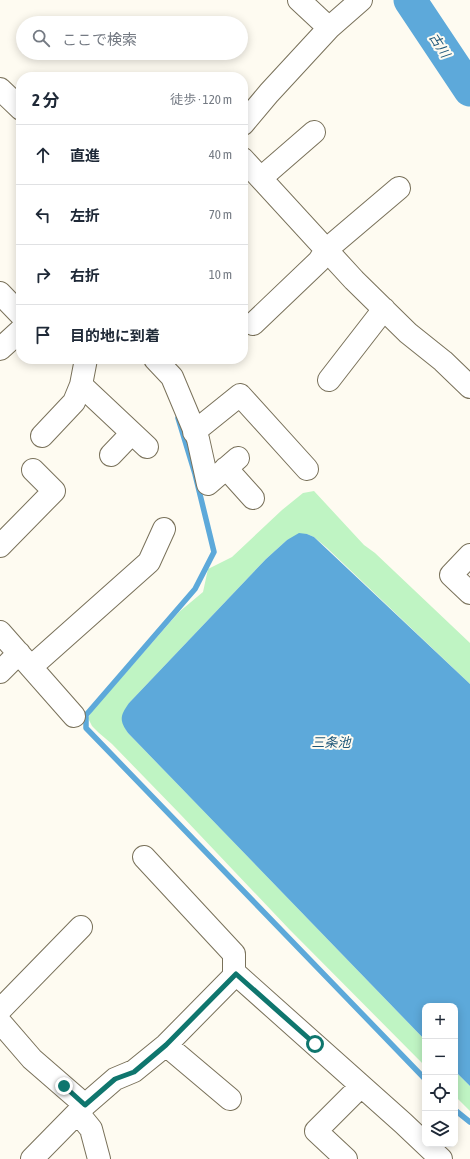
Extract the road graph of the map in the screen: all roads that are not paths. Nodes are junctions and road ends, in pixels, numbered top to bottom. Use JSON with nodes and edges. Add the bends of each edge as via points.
{"nodes":[{"id":1,"x":299,"y":0,"type":"edge"},
{"id":2,"x":361,"y":0,"type":"edge"},
{"id":3,"x":324,"y":24,"type":"junction"},
{"id":4,"x":0,"y":89,"type":"edge"},
{"id":5,"x":16,"y":104,"type":"edge"},
{"id":6,"x":248,"y":118,"type":"edge"},
{"id":7,"x":314,"y":132,"type":"dead end"},
{"id":8,"x":248,"y":164,"type":"edge"},
{"id":9,"x":261,"y":178,"type":"junction"},
{"id":10,"x":399,"y":188,"type":"dead end"},
{"id":11,"x":326,"y":250,"type":"junction"},
{"id":12,"x":0,"y":293,"type":"edge"},
{"id":13,"x":384,"y":309,"type":"junction"},
{"id":14,"x":16,"y":310,"type":"edge"},
{"id":15,"x":253,"y":324,"type":"dead end"},
{"id":16,"x":16,"y":335,"type":"edge"},
{"id":17,"x":0,"y":349,"type":"edge"},
{"id":18,"x":85,"y":364,"type":"edge"},
{"id":19,"x":160,"y":364,"type":"edge"},
{"id":20,"x":329,"y":380,"type":"dead end"},
{"id":21,"x":81,"y":385,"type":"junction"},
{"id":22,"x":470,"y":386,"type":"edge"},
{"id":23,"x":194,"y":432,"type":"junction"},
{"id":24,"x":42,"y":436,"type":"dead end"},
{"id":25,"x":111,"y":455,"type":"dead end"},
{"id":26,"x":307,"y":468,"type":"dead end"},
{"id":27,"x":33,"y":470,"type":"dead end"},
{"id":28,"x":253,"y":498,"type":"dead end"},
{"id":29,"x":164,"y":529,"type":"dead end"},
{"id":30,"x":0,"y":546,"type":"edge"},
{"id":31,"x":470,"y":555,"type":"edge"},
{"id":32,"x":470,"y":592,"type":"edge"},
{"id":33,"x":0,"y":632,"type":"edge"},
{"id":34,"x":25,"y":660,"type":"junction"},
{"id":35,"x":0,"y":672,"type":"edge"},
{"id":36,"x":74,"y":716,"type":"dead end"},
{"id":37,"x":144,"y":857,"type":"dead end"},
{"id":38,"x":81,"y":927,"type":"dead end"},
{"id":39,"x":234,"y":976,"type":"junction"},
{"id":40,"x":1,"y":1022,"type":"edge"},
{"id":41,"x":166,"y":1045,"type":"junction"},
{"id":42,"x":362,"y":1086,"type":"junction"},
{"id":43,"x":230,"y":1099,"type":"dead end"},
{"id":44,"x":81,"y":1109,"type":"junction"},
{"id":45,"x":32,"y":1159,"type":"edge"},
{"id":46,"x":98,"y":1159,"type":"edge"},
{"id":47,"x":346,"y":1159,"type":"edge"},
{"id":48,"x":441,"y":1159,"type":"edge"}],
"edges":[{"from":1,"to":3,"type":"street"},
{"from":2,"to":3,"type":"street"},
{"from":3,"to":6,"type":"street"},
{"from":4,"to":5,"type":"street"},
{"from":7,"to":9,"type":"street"},
{"from":8,"to":9,"type":"street"},
{"from":9,"to":11,"type":"street"},
{"from":10,"to":11,"type":"street"},
{"from":11,"to":13,"type":"street"},
{"from":11,"to":15,"type":"street","via":[[319,261]]},
{"from":12,"to":14,"type":"street"},
{"from":13,"to":20,"type":"street"},
{"from":13,"to":22,"type":"street"},
{"from":16,"to":17,"type":"street"},
{"from":18,"to":21,"type":"street"},
{"from":19,"to":23,"type":"street","via":[[172,377]]},
{"from":21,"to":24,"type":"street","via":[[74,402]]},
{"from":21,"to":25,"type":"street","via":[[140,440]]},
{"from":23,"to":26,"type":"street","via":[[240,396]]},
{"from":23,"to":28,"type":"street","via":[[198,439],[208,484],[232,463]]},
{"from":27,"to":30,"type":"street","via":[[54,491]]},
{"from":29,"to":34,"type":"street","via":[[149,562]]},
{"from":31,"to":32,"type":"street","via":[[452,574]]},
{"from":33,"to":34,"type":"street"},
{"from":34,"to":35,"type":"street"},
{"from":34,"to":36,"type":"street"},
{"from":37,"to":39,"type":"street","via":[[234,954]]},
{"from":38,"to":40,"type":"street"},
{"from":39,"to":41,"type":"street"},
{"from":39,"to":42,"type":"street","via":[[236,974]]},
{"from":40,"to":44,"type":"street"},
{"from":41,"to":43,"type":"street"},
{"from":41,"to":44,"type":"street","via":[[134,1072],[115,1079]]},
{"from":42,"to":47,"type":"street","via":[[316,1131]]},
{"from":42,"to":48,"type":"street"},
{"from":44,"to":45,"type":"street"},
{"from":44,"to":46,"type":"street","via":[[91,1129]]}]}
